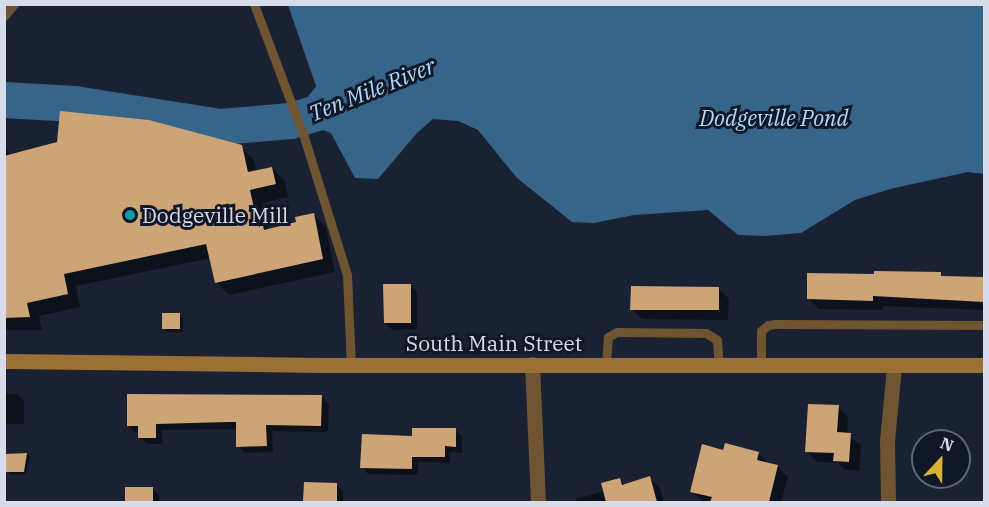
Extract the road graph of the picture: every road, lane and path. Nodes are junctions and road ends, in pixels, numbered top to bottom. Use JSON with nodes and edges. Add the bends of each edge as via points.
{"nodes":[{"id":1,"x":14,"y":4,"type":"edge"},
{"id":2,"x":254,"y":4,"type":"edge"},
{"id":3,"x":4,"y":16,"type":"edge"},
{"id":4,"x":984,"y":325,"type":"edge"},
{"id":5,"x":4,"y":361,"type":"edge"},
{"id":6,"x":532,"y":364,"type":"junction"},
{"id":7,"x":606,"y":364,"type":"junction"},
{"id":8,"x":351,"y":365,"type":"junction"},
{"id":9,"x":984,"y":365,"type":"edge"},
{"id":10,"x":719,"y":366,"type":"junction"},
{"id":11,"x":761,"y":366,"type":"junction"},
{"id":12,"x":894,"y":367,"type":"junction"},
{"id":13,"x":538,"y":502,"type":"edge"},
{"id":14,"x":888,"y":502,"type":"edge"}],
"edges":[{"from":1,"to":3,"type":"lane"},
{"from":2,"to":8,"type":"lane","via":[[304,137],[347,275]]},
{"from":4,"to":11,"type":"lane","via":[[775,324],[761,331]]},
{"from":5,"to":8,"type":"main road","name":"South Main Street"},
{"from":6,"to":7,"type":"main road","name":"South Main Street"},
{"from":6,"to":8,"type":"main road","name":"South Main Street"},
{"from":6,"to":13,"type":"street"},
{"from":7,"to":10,"type":"main road","name":"South Main Street"},
{"from":7,"to":10,"type":"lane","via":[[608,337],[617,332],[706,333],[717,340]]},
{"from":9,"to":12,"type":"main road","name":"South Main Street"},
{"from":10,"to":11,"type":"main road","name":"South Main Street"},
{"from":11,"to":12,"type":"main road","name":"South Main Street"},
{"from":12,"to":14,"type":"street","via":[[887,441]]}]}
